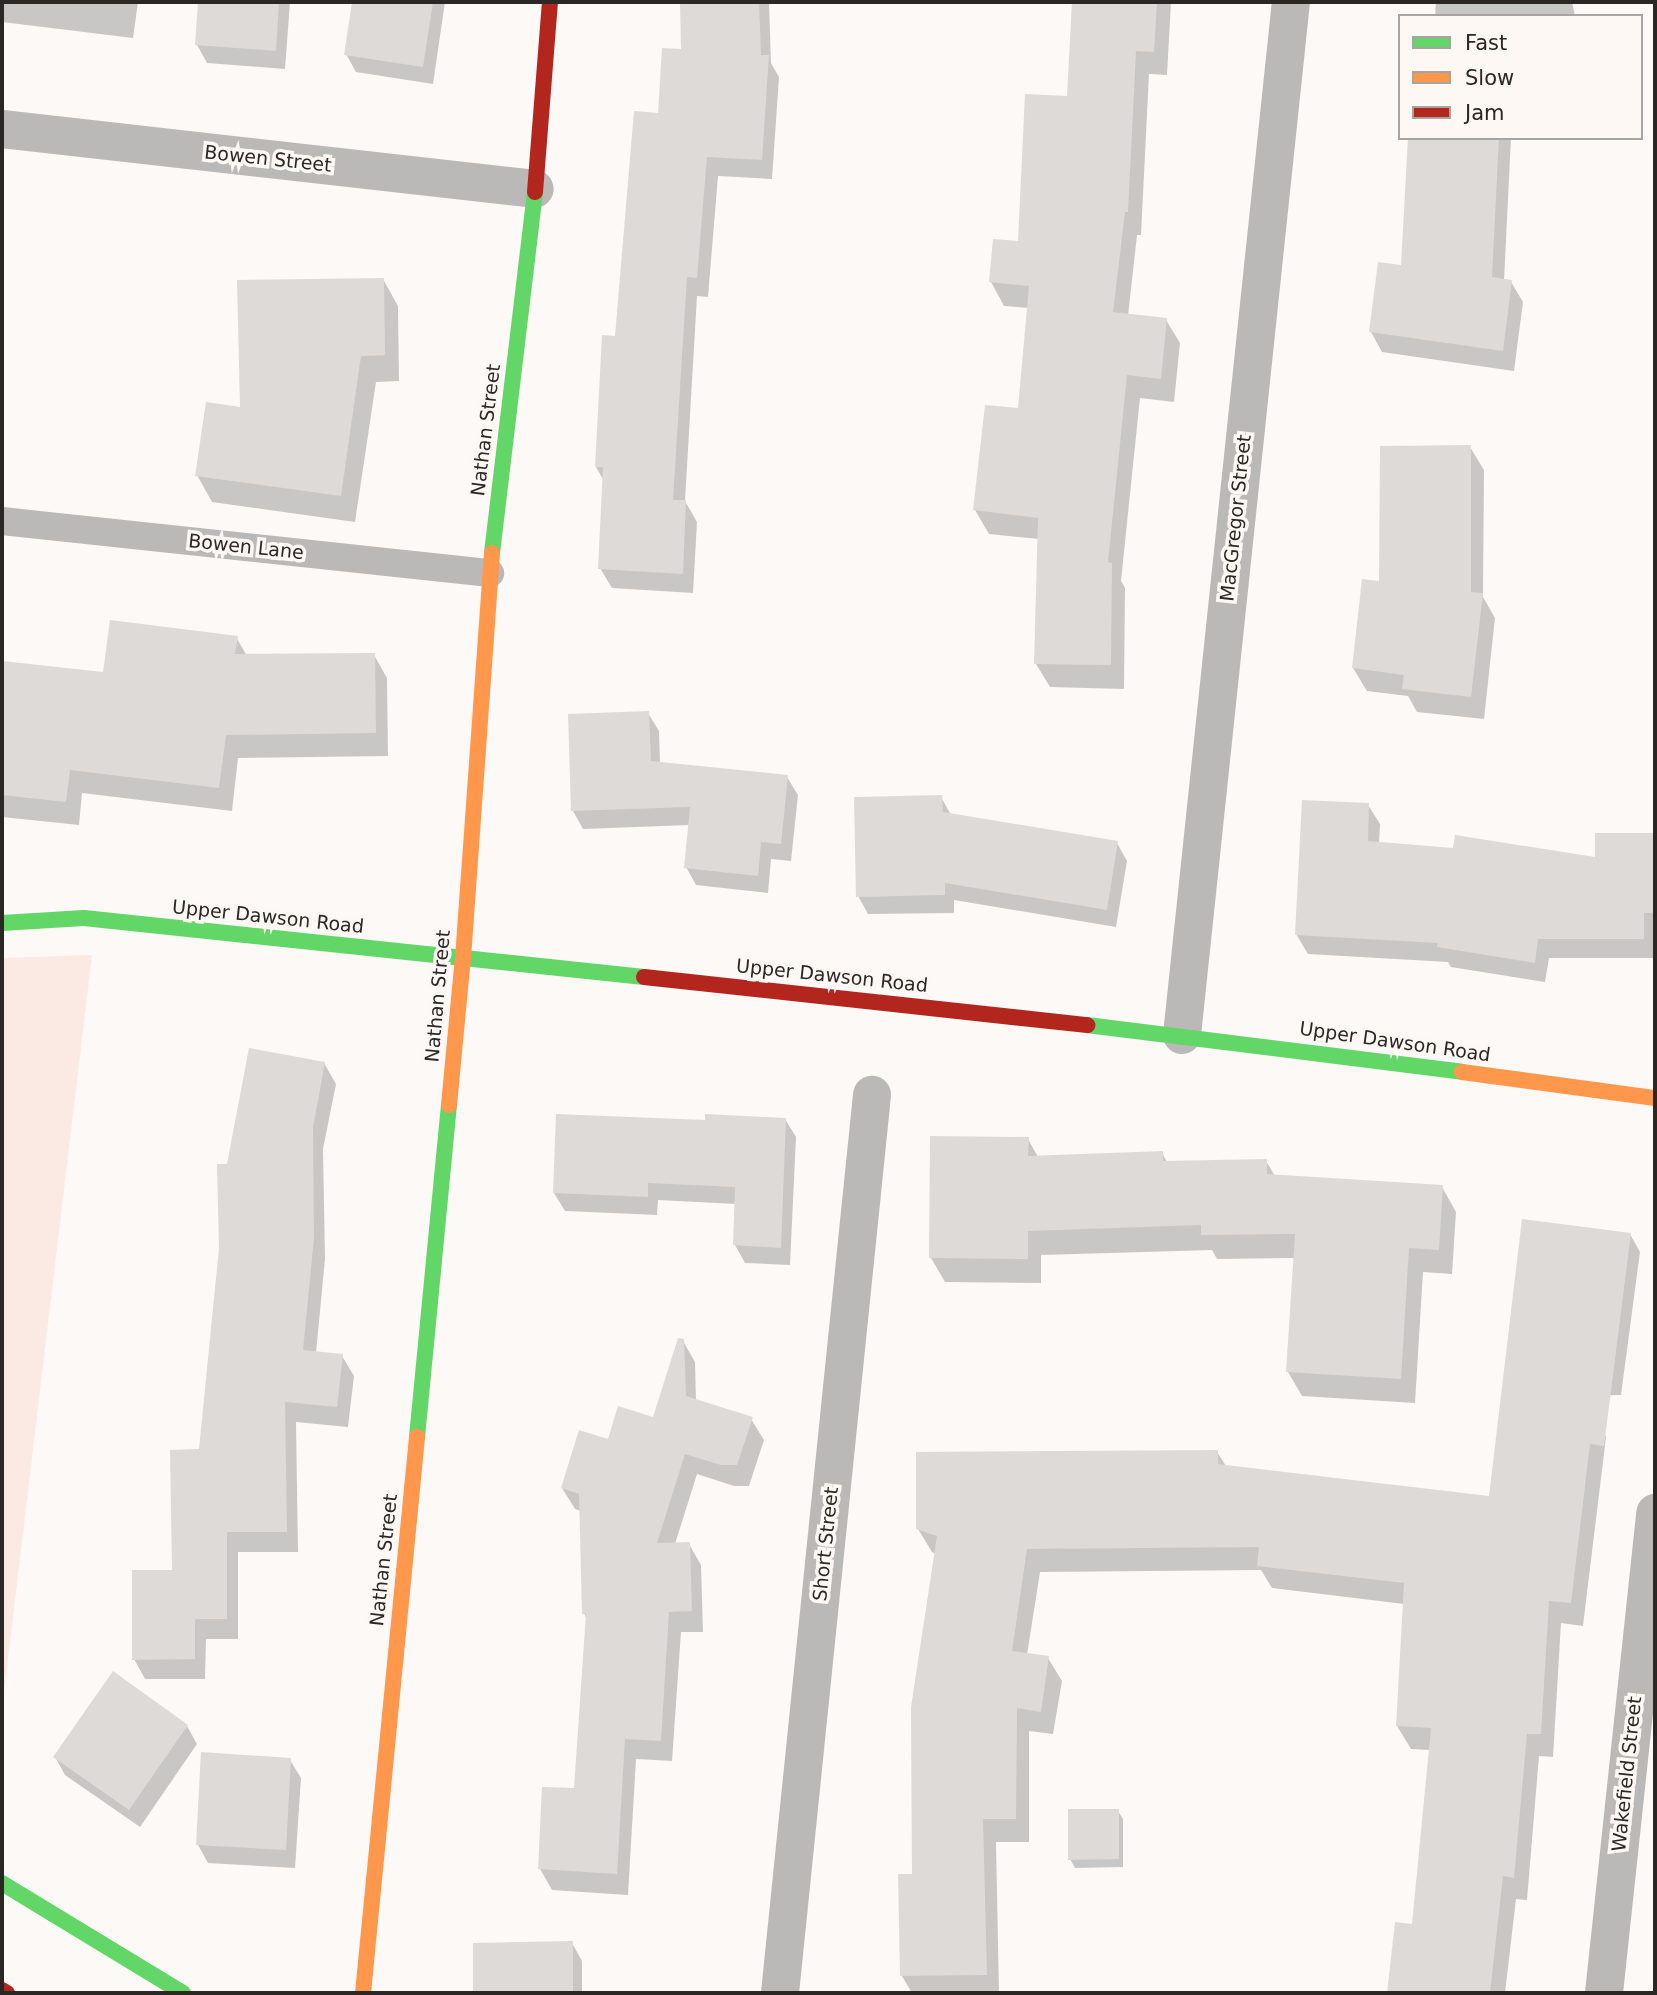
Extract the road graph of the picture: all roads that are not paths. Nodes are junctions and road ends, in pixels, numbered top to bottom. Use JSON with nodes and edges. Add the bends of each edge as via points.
{"nodes":[{"id":1,"x":550,"y":2,"type":"edge"},
{"id":2,"x":1291,"y":2,"type":"edge"},
{"id":3,"x":2,"y":129,"type":"edge"},
{"id":4,"x":535,"y":189,"type":"junction"},
{"id":5,"x":2,"y":521,"type":"edge"},
{"id":6,"x":490,"y":573,"type":"junction"},
{"id":7,"x":2,"y":923,"type":"edge"},
{"id":8,"x":463,"y":958,"type":"junction"},
{"id":9,"x":1182,"y":1035,"type":"junction"},
{"id":10,"x":872,"y":1095,"type":"dead end"},
{"id":11,"x":1655,"y":1098,"type":"edge"},
{"id":12,"x":1655,"y":1513,"type":"edge"},
{"id":13,"x":2,"y":1883,"type":"edge"},
{"id":14,"x":2,"y":1990,"type":"edge"},
{"id":15,"x":7,"y":1993,"type":"edge"},
{"id":16,"x":183,"y":1993,"type":"edge"},
{"id":17,"x":363,"y":1993,"type":"edge"},
{"id":18,"x":780,"y":1993,"type":"edge"},
{"id":19,"x":1604,"y":1993,"type":"edge"}],
"edges":[{"from":1,"to":4,"type":"main road","name":"Nathan Street"},
{"from":2,"to":9,"type":"street","name":"MacGregor Street"},
{"from":3,"to":4,"type":"street","name":"Bowen Street"},
{"from":4,"to":6,"type":"main road","name":"Nathan Street"},
{"from":5,"to":6,"type":"lane","name":"Bowen Lane"},
{"from":6,"to":8,"type":"main road","name":"Nathan Street"},
{"from":7,"to":8,"type":"main road","name":"Upper Dawson Road","via":[[84,918]]},
{"from":8,"to":9,"type":"main road","name":"Upper Dawson Road"},
{"from":8,"to":17,"type":"main road","name":"Nathan Street"},
{"from":9,"to":11,"type":"main road","name":"Upper Dawson Road"},
{"from":10,"to":18,"type":"street","name":"Short Street"},
{"from":12,"to":19,"type":"street","name":"Wakefield Street"},
{"from":13,"to":16,"type":"main road"},
{"from":14,"to":15,"type":"main road"}]}
